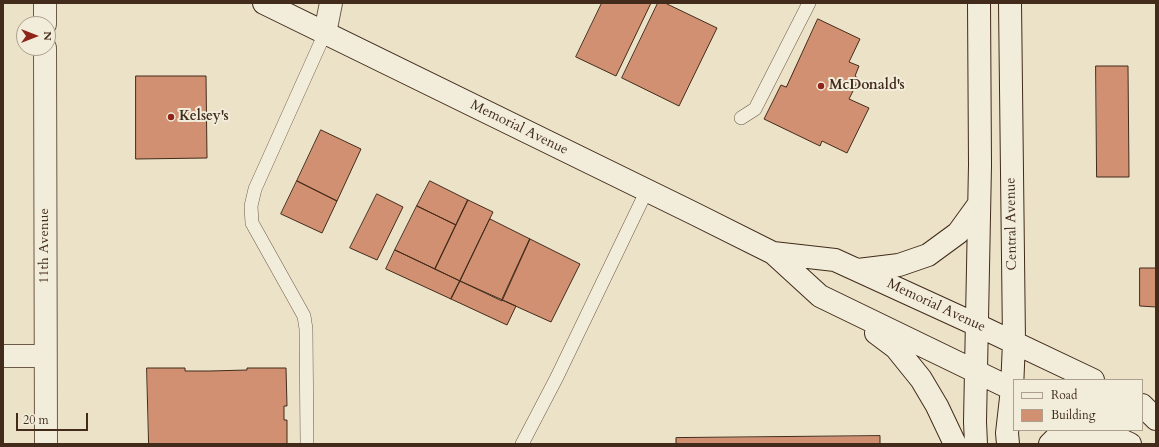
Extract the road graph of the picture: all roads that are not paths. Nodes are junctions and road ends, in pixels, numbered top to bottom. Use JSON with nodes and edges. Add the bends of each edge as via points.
{"nodes":[{"id":1,"x":45,"y":3,"type":"edge"},
{"id":2,"x":264,"y":3,"type":"edge"},
{"id":3,"x":331,"y":3,"type":"edge"},
{"id":4,"x":809,"y":3,"type":"edge"},
{"id":5,"x":979,"y":3,"type":"edge"},
{"id":6,"x":1010,"y":3,"type":"edge"},
{"id":7,"x":45,"y":16,"type":"edge"},
{"id":8,"x":324,"y":33,"type":"junction"},
{"id":9,"x":45,"y":56,"type":"edge"},
{"id":10,"x":741,"y":118,"type":"dead end"},
{"id":11,"x":647,"y":190,"type":"junction"},
{"id":12,"x":979,"y":204,"type":"junction"},
{"id":13,"x":773,"y":253,"type":"junction"},
{"id":14,"x":857,"y":270,"type":"junction"},
{"id":15,"x":847,"y":309,"type":"junction"},
{"id":16,"x":977,"y":324,"type":"junction"},
{"id":17,"x":1014,"y":342,"type":"junction"},
{"id":18,"x":3,"y":356,"type":"edge"},
{"id":19,"x":45,"y":356,"type":"junction"},
{"id":20,"x":976,"y":372,"type":"junction"},
{"id":21,"x":1013,"y":379,"type":"edge"},
{"id":22,"x":1091,"y":379,"type":"edge"},
{"id":23,"x":1013,"y":390,"type":"edge"},
{"id":24,"x":1143,"y":406,"type":"edge"},
{"id":25,"x":1156,"y":419,"type":"edge"},
{"id":26,"x":1102,"y":431,"type":"edge"},
{"id":27,"x":46,"y":444,"type":"edge"},
{"id":28,"x":306,"y":444,"type":"edge"},
{"id":29,"x":522,"y":444,"type":"edge"},
{"id":30,"x":954,"y":444,"type":"edge"},
{"id":31,"x":976,"y":444,"type":"edge"},
{"id":32,"x":1008,"y":444,"type":"edge"},
{"id":33,"x":1050,"y":444,"type":"edge"},
{"id":34,"x":1130,"y":444,"type":"edge"}],
"edges":[{"from":1,"to":7,"type":"main road"},
{"from":2,"to":8,"type":"main road","name":"Memorial Avenue"},
{"from":3,"to":8,"type":"main road"},
{"from":4,"to":10,"type":"lane","via":[[755,109]]},
{"from":5,"to":12,"type":"main road"},
{"from":6,"to":17,"type":"main road","name":"Central Avenue"},
{"from":8,"to":11,"type":"main road","name":"Memorial Avenue"},
{"from":8,"to":28,"type":"lane","via":[[255,189],[251,206],[252,223],[304,316]]},
{"from":9,"to":19,"type":"main road","name":"11th Avenue"},
{"from":11,"to":13,"type":"main road","name":"Memorial Avenue"},
{"from":11,"to":29,"type":"lane"},
{"from":12,"to":14,"type":"main road","via":[[958,233],[928,254],[899,265]]},
{"from":12,"to":16,"type":"main road"},
{"from":13,"to":14,"type":"main road","name":"Memorial Avenue","via":[[835,260]]},
{"from":13,"to":15,"type":"main road","name":"Memorial Avenue","via":[[820,296]]},
{"from":14,"to":16,"type":"main road","name":"Memorial Avenue"},
{"from":15,"to":20,"type":"main road","name":"Memorial Avenue"},
{"from":15,"to":30,"type":"main road","via":[[896,348],[921,379],[937,406]]},
{"from":16,"to":17,"type":"main road","name":"Memorial Avenue"},
{"from":16,"to":20,"type":"main road"},
{"from":17,"to":21,"type":"main road","name":"Central Avenue"},
{"from":17,"to":22,"type":"main road","name":"Memorial Avenue"},
{"from":18,"to":19,"type":"main road"},
{"from":19,"to":27,"type":"main road","name":"11th Avenue"},
{"from":20,"to":23,"type":"main road","name":"Memorial Avenue"},
{"from":20,"to":31,"type":"main road"},
{"from":23,"to":32,"type":"main road","name":"Central Avenue","via":[[1007,433]]},
{"from":24,"to":25,"type":"main road"},
{"from":26,"to":33,"type":"main road","via":[[1055,439]]},
{"from":26,"to":34,"type":"main road"}]}
